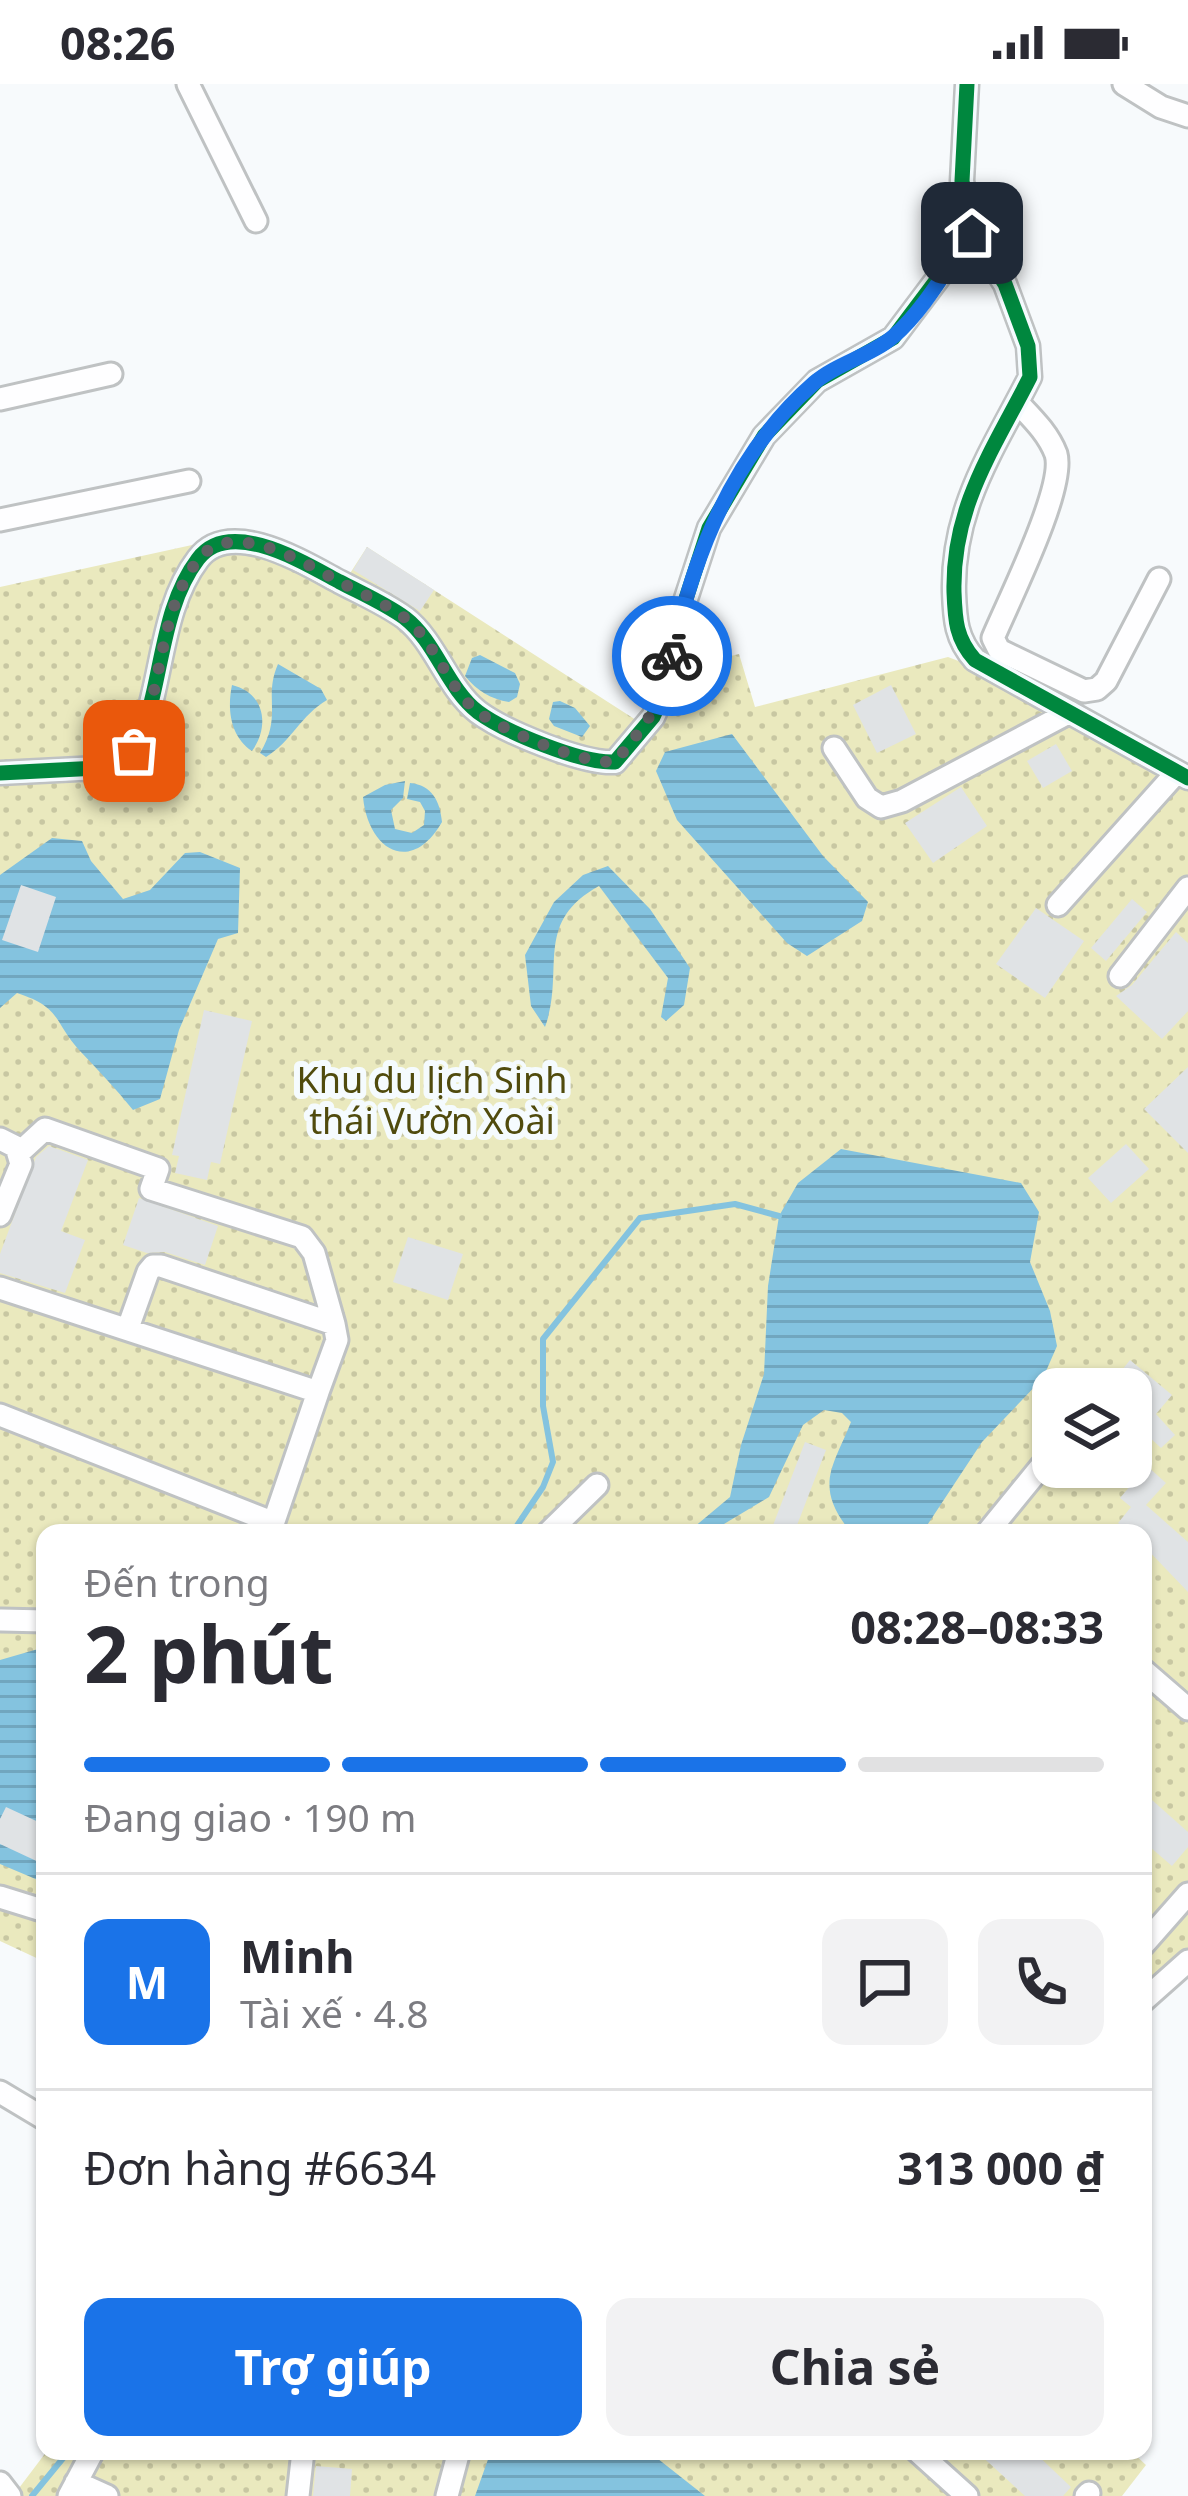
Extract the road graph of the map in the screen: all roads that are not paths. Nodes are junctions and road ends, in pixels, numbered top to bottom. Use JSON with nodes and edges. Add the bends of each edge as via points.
{"nodes":[{"id":1,"x":188,"y":84,"type":"edge"},
{"id":2,"x":967,"y":84,"type":"edge"},
{"id":3,"x":1124,"y":84,"type":"edge"},
{"id":4,"x":1188,"y":116,"type":"edge"},
{"id":5,"x":256,"y":221,"type":"dead end"},
{"id":6,"x":972,"y":233,"type":"junction"},
{"id":7,"x":111,"y":374,"type":"dead end"},
{"id":8,"x":0,"y":398,"type":"edge"},
{"id":9,"x":1017,"y":402,"type":"junction"},
{"id":10,"x":189,"y":481,"type":"dead end"},
{"id":11,"x":0,"y":520,"type":"edge"},
{"id":12,"x":1159,"y":579,"type":"dead end"},
{"id":13,"x":1070,"y":712,"type":"junction"},
{"id":14,"x":835,"y":748,"type":"dead end"},
{"id":15,"x":0,"y":773,"type":"edge"},
{"id":16,"x":1182,"y":775,"type":"edge"},
{"id":17,"x":1188,"y":888,"type":"edge"},
{"id":18,"x":1058,"y":905,"type":"dead end"},
{"id":19,"x":1120,"y":976,"type":"dead end"},
{"id":20,"x":0,"y":1139,"type":"edge"},
{"id":21,"x":20,"y":1152,"type":"junction"},
{"id":22,"x":0,"y":1215,"type":"edge"},
{"id":23,"x":3,"y":1298,"type":"edge"},
{"id":24,"x":334,"y":1324,"type":"junction"},
{"id":25,"x":128,"y":1328,"type":"junction"},
{"id":26,"x":318,"y":1391,"type":"junction"},
{"id":27,"x":0,"y":1414,"type":"edge"},
{"id":28,"x":1032,"y":1478,"type":"edge"},
{"id":29,"x":597,"y":1485,"type":"dead end"},
{"id":30,"x":264,"y":1524,"type":"edge"},
{"id":31,"x":272,"y":1524,"type":"edge"},
{"id":32,"x":557,"y":1524,"type":"edge"},
{"id":33,"x":994,"y":1524,"type":"edge"},
{"id":34,"x":0,"y":1601,"type":"edge"},
{"id":35,"x":0,"y":1620,"type":"edge"},
{"id":36,"x":36,"y":1621,"type":"edge"},
{"id":37,"x":1152,"y":1678,"type":"edge"},
{"id":38,"x":1188,"y":1709,"type":"edge"},
{"id":39,"x":1188,"y":1894,"type":"edge"},
{"id":40,"x":0,"y":1897,"type":"edge"},
{"id":41,"x":36,"y":1908,"type":"edge"},
{"id":42,"x":1152,"y":1935,"type":"edge"},
{"id":43,"x":1188,"y":1961,"type":"edge"},
{"id":44,"x":1152,"y":1993,"type":"edge"},
{"id":45,"x":0,"y":2092,"type":"edge"},
{"id":46,"x":36,"y":2114,"type":"edge"},
{"id":47,"x":88,"y":2460,"type":"edge"},
{"id":48,"x":302,"y":2460,"type":"edge"},
{"id":49,"x":457,"y":2460,"type":"edge"},
{"id":50,"x":927,"y":2460,"type":"edge"},
{"id":51,"x":72,"y":2489,"type":"edge"},
{"id":52,"x":107,"y":2496,"type":"edge"},
{"id":53,"x":298,"y":2496,"type":"edge"},
{"id":54,"x":447,"y":2496,"type":"edge"},
{"id":55,"x":967,"y":2496,"type":"edge"}],
"edges":[{"from":1,"to":5,"type":"street"},
{"from":2,"to":6,"type":"street","via":[[962,181]]},
{"from":3,"to":4,"type":"street"},
{"from":6,"to":9,"type":"street","via":[[1005,284],[1028,346],[1030,377]]},
{"from":6,"to":15,"type":"street","via":[[892,338],[817,381],[764,436],[709,528],[653,717],[615,762],[491,720],[461,694],[407,620],[277,549],[251,543],[200,555],[182,586],[134,751],[98,768]]},
{"from":7,"to":8,"type":"street"},
{"from":9,"to":12,"type":"street","via":[[1046,432],[1058,459],[1054,491],[993,638],[999,650],[1084,691],[1097,689]]},
{"from":9,"to":13,"type":"street","via":[[968,493],[953,551],[956,623],[974,660]]},
{"from":10,"to":11,"type":"street"},
{"from":13,"to":14,"type":"street","via":[[881,807]]},
{"from":13,"to":16,"type":"street"},
{"from":16,"to":18,"type":"street"},
{"from":17,"to":19,"type":"street"},
{"from":20,"to":21,"type":"street"},
{"from":21,"to":22,"type":"street"},
{"from":21,"to":24,"type":"street","via":[[45,1129],[158,1169],[151,1189],[302,1237]]},
{"from":23,"to":25,"type":"street"},
{"from":24,"to":25,"type":"street","via":[[153,1266]]},
{"from":24,"to":26,"type":"street","via":[[337,1340]]},
{"from":25,"to":26,"type":"street"},
{"from":26,"to":31,"type":"street"},
{"from":27,"to":30,"type":"street"},
{"from":28,"to":33,"type":"street"},
{"from":29,"to":32,"type":"street"},
{"from":34,"to":35,"type":"street"},
{"from":35,"to":36,"type":"street"},
{"from":37,"to":38,"type":"street"},
{"from":39,"to":42,"type":"street"},
{"from":40,"to":41,"type":"street"},
{"from":43,"to":44,"type":"street"},
{"from":45,"to":46,"type":"street"},
{"from":47,"to":51,"type":"street"},
{"from":48,"to":53,"type":"street"},
{"from":49,"to":54,"type":"street"},
{"from":50,"to":55,"type":"street"},
{"from":51,"to":52,"type":"street"}]}
